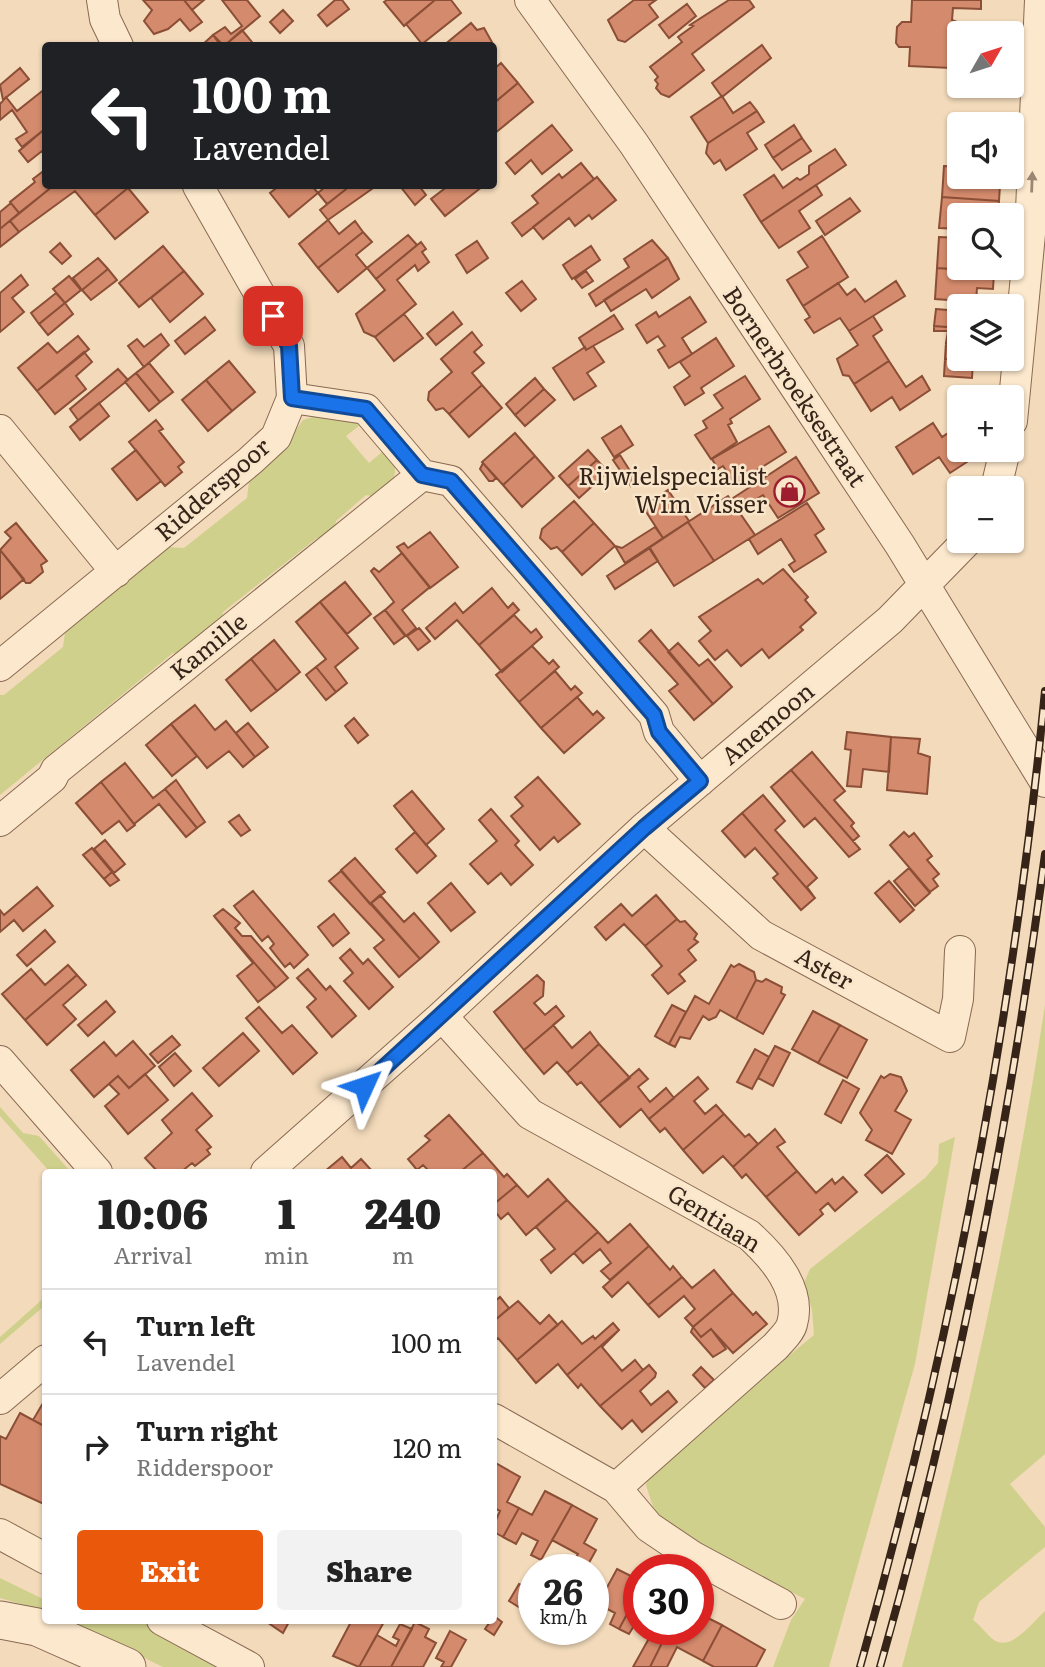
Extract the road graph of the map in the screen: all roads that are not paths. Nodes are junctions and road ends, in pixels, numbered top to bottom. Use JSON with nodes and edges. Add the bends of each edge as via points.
{"nodes":[{"id":1,"x":102,"y":0,"type":"edge"},
{"id":2,"x":530,"y":0,"type":"edge"},
{"id":3,"x":1040,"y":0,"type":"edge"},
{"id":4,"x":116,"y":42,"type":"edge"},
{"id":5,"x":200,"y":189,"type":"edge"},
{"id":6,"x":1015,"y":385,"type":"edge"},
{"id":7,"x":292,"y":398,"type":"junction"},
{"id":8,"x":0,"y":430,"type":"edge"},
{"id":9,"x":422,"y":475,"type":"junction"},
{"id":10,"x":955,"y":553,"type":"edge"},
{"id":11,"x":116,"y":572,"type":"junction"},
{"id":12,"x":925,"y":584,"type":"junction"},
{"id":13,"x":0,"y":666,"type":"edge"},
{"id":14,"x":700,"y":781,"type":"junction"},
{"id":15,"x":1045,"y":782,"type":"edge"},
{"id":16,"x":0,"y":821,"type":"edge"},
{"id":17,"x":644,"y":828,"type":"junction"},
{"id":18,"x":960,"y":951,"type":"dead end"},
{"id":19,"x":442,"y":1016,"type":"junction"},
{"id":20,"x":0,"y":1061,"type":"edge"},
{"id":21,"x":94,"y":1169,"type":"edge"},
{"id":22,"x":270,"y":1169,"type":"edge"},
{"id":23,"x":42,"y":1363,"type":"edge"},
{"id":24,"x":0,"y":1399,"type":"edge"},
{"id":25,"x":497,"y":1421,"type":"edge"},
{"id":26,"x":616,"y":1488,"type":"junction"},
{"id":27,"x":0,"y":1534,"type":"edge"},
{"id":28,"x":42,"y":1557,"type":"edge"},
{"id":29,"x":781,"y":1604,"type":"dead end"},
{"id":30,"x":0,"y":1620,"type":"edge"},
{"id":31,"x":169,"y":1624,"type":"edge"},
{"id":32,"x":127,"y":1667,"type":"edge"},
{"id":33,"x":249,"y":1667,"type":"edge"}],
"edges":[{"from":1,"to":4,"type":"street"},
{"from":2,"to":12,"type":"street","name":"Bornerbroeksestraat","via":[[641,155]]},
{"from":6,"to":3,"type":"street","one_way":true,"via":[[1030,234]]},
{"from":5,"to":7,"type":"street","name":"Ridderspoor","via":[[289,346]]},
{"from":7,"to":9,"type":"street","via":[[366,409]]},
{"from":7,"to":11,"type":"street","name":"Ridderspoor","via":[[276,438]]},
{"from":8,"to":11,"type":"street"},
{"from":9,"to":14,"type":"street","via":[[451,481],[654,715],[659,732]]},
{"from":9,"to":16,"type":"street","name":"Kamille","via":[[56,770]]},
{"from":10,"to":12,"type":"street","name":"Anemoon"},
{"from":11,"to":13,"type":"street","name":"Ridderspoor"},
{"from":12,"to":14,"type":"street","name":"Anemoon","via":[[890,620]]},
{"from":12,"to":15,"type":"street","name":"Bornerbroeksestraat"},
{"from":14,"to":17,"type":"street","name":"Anemoon"},
{"from":17,"to":18,"type":"street","name":"Aster","via":[[761,935],[950,1037],[958,999]]},
{"from":17,"to":19,"type":"street","name":"Anemoon"},
{"from":19,"to":22,"type":"street","name":"Anemoon"},
{"from":19,"to":26,"type":"street","name":"Gentiaan","via":[[530,1114],[749,1235],[775,1258],[794,1303],[792,1327],[776,1346]]},
{"from":20,"to":21,"type":"street"},
{"from":23,"to":24,"type":"street"},
{"from":25,"to":26,"type":"street"},
{"from":26,"to":29,"type":"street","via":[[649,1527]]},
{"from":27,"to":28,"type":"street"},
{"from":30,"to":32,"type":"street","via":[[37,1627]]},
{"from":31,"to":33,"type":"street"}]}
